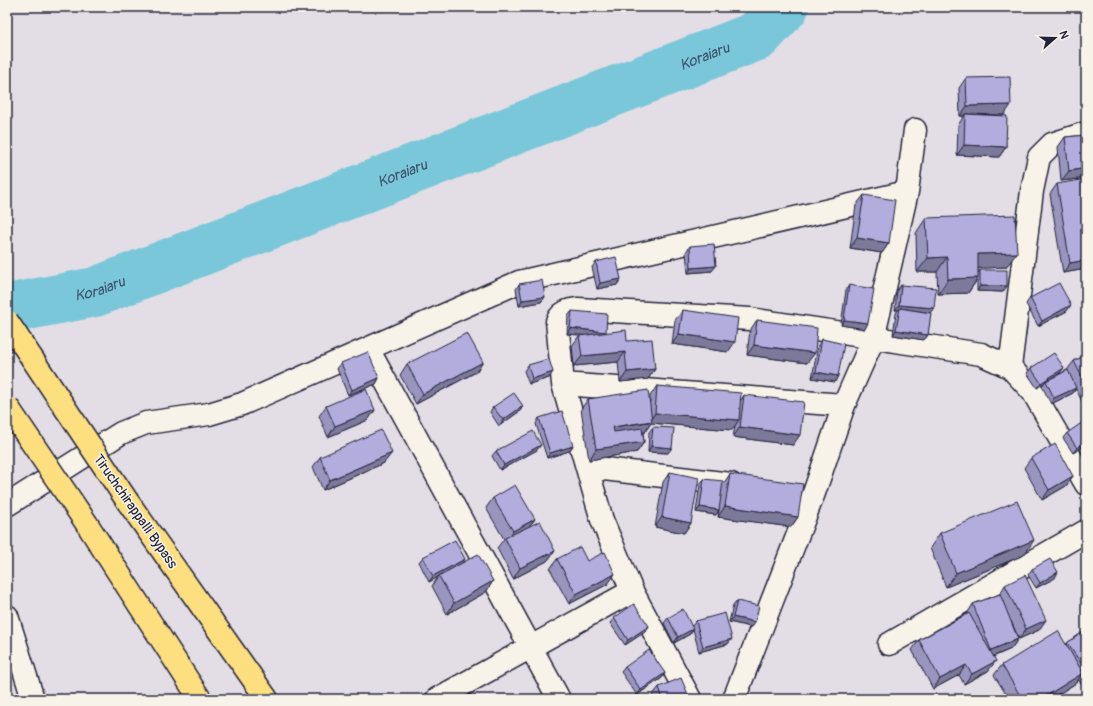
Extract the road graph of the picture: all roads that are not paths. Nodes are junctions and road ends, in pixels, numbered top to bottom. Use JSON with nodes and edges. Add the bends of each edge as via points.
{"nodes":[{"id":1,"x":915,"y":130,"type":"dead end"},
{"id":2,"x":1086,"y":133,"type":"edge"},
{"id":3,"x":907,"y":192,"type":"junction"},
{"id":4,"x":7,"y":321,"type":"edge"},
{"id":5,"x":874,"y":339,"type":"junction"},
{"id":6,"x":368,"y":349,"type":"junction"},
{"id":7,"x":1010,"y":367,"type":"junction"},
{"id":8,"x":563,"y":384,"type":"junction"},
{"id":9,"x":844,"y":405,"type":"junction"},
{"id":10,"x":7,"y":406,"type":"edge"},
{"id":11,"x":587,"y":467,"type":"junction"},
{"id":12,"x":1086,"y":484,"type":"edge"},
{"id":13,"x":751,"y":486,"type":"edge"},
{"id":14,"x":790,"y":491,"type":"edge"},
{"id":15,"x":814,"y":493,"type":"junction"},
{"id":16,"x":7,"y":505,"type":"edge"},
{"id":17,"x":1084,"y":536,"type":"edge"},
{"id":18,"x":632,"y":592,"type":"junction"},
{"id":19,"x":7,"y":616,"type":"edge"},
{"id":20,"x":889,"y":644,"type":"dead end"},
{"id":21,"x":530,"y":648,"type":"junction"},
{"id":22,"x":34,"y":699,"type":"edge"},
{"id":23,"x":200,"y":699,"type":"edge"},
{"id":24,"x":267,"y":699,"type":"edge"},
{"id":25,"x":437,"y":699,"type":"edge"},
{"id":26,"x":559,"y":699,"type":"edge"},
{"id":27,"x":690,"y":699,"type":"edge"},
{"id":28,"x":734,"y":699,"type":"edge"}],
"edges":[{"from":1,"to":3,"type":"street"},
{"from":2,"to":7,"type":"street","via":[[1052,144],[1039,157],[1032,191]]},
{"from":3,"to":5,"type":"street"},
{"from":3,"to":6,"type":"street","via":[[519,282]]},
{"from":4,"to":24,"type":"highway","name":"Tiruchchirappalli Bypass","bridge":true,"via":[[128,502]]},
{"from":5,"to":7,"type":"street","via":[[981,354]]},
{"from":5,"to":8,"type":"street","via":[[750,319],[568,310],[557,322]]},
{"from":5,"to":9,"type":"street"},
{"from":6,"to":16,"type":"street","via":[[242,404],[209,414],[146,423],[121,433]]},
{"from":6,"to":21,"type":"street"},
{"from":7,"to":12,"type":"street","via":[[1033,392]]},
{"from":8,"to":9,"type":"street"},
{"from":8,"to":11,"type":"street"},
{"from":9,"to":15,"type":"street"},
{"from":10,"to":23,"type":"highway","bridge":true},
{"from":11,"to":13,"type":"street"},
{"from":11,"to":18,"type":"street","via":[[602,520]]},
{"from":14,"to":15,"type":"street"},
{"from":15,"to":28,"type":"street"},
{"from":17,"to":20,"type":"street"},
{"from":18,"to":21,"type":"street"},
{"from":18,"to":27,"type":"street"},
{"from":19,"to":22,"type":"street"},
{"from":21,"to":25,"type":"street"},
{"from":21,"to":26,"type":"street"}]}
